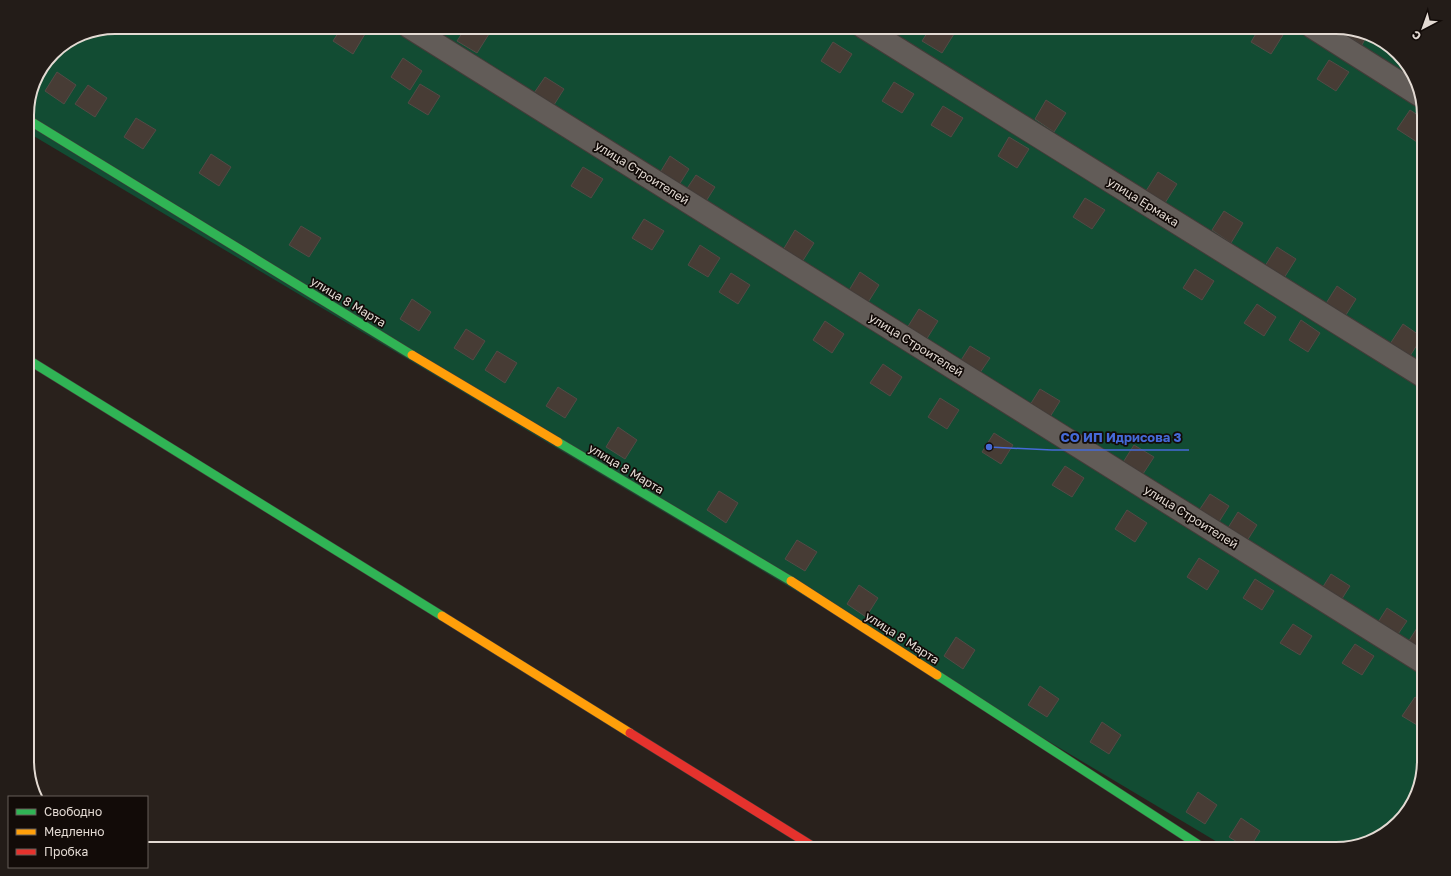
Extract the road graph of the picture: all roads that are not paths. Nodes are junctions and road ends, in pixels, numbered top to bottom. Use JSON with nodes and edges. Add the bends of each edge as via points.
{"nodes":[{"id":1,"x":420,"y":34,"type":"edge"},
{"id":2,"x":874,"y":34,"type":"edge"},
{"id":3,"x":1323,"y":34,"type":"edge"},
{"id":4,"x":1413,"y":91,"type":"edge"},
{"id":5,"x":34,"y":123,"type":"edge"},
{"id":6,"x":34,"y":363,"type":"edge"},
{"id":7,"x":1417,"y":373,"type":"edge"},
{"id":8,"x":1417,"y":659,"type":"edge"},
{"id":9,"x":806,"y":842,"type":"edge"},
{"id":10,"x":1194,"y":842,"type":"edge"}],
"edges":[{"from":1,"to":8,"type":"street","name":"улица Строителей"},
{"from":2,"to":7,"type":"street","name":"улица Ермака"},
{"from":3,"to":4,"type":"street"},
{"from":5,"to":10,"type":"street","name":"улица 8 Марта","via":[[356,322],[816,596]]},
{"from":6,"to":9,"type":"street"}]}
